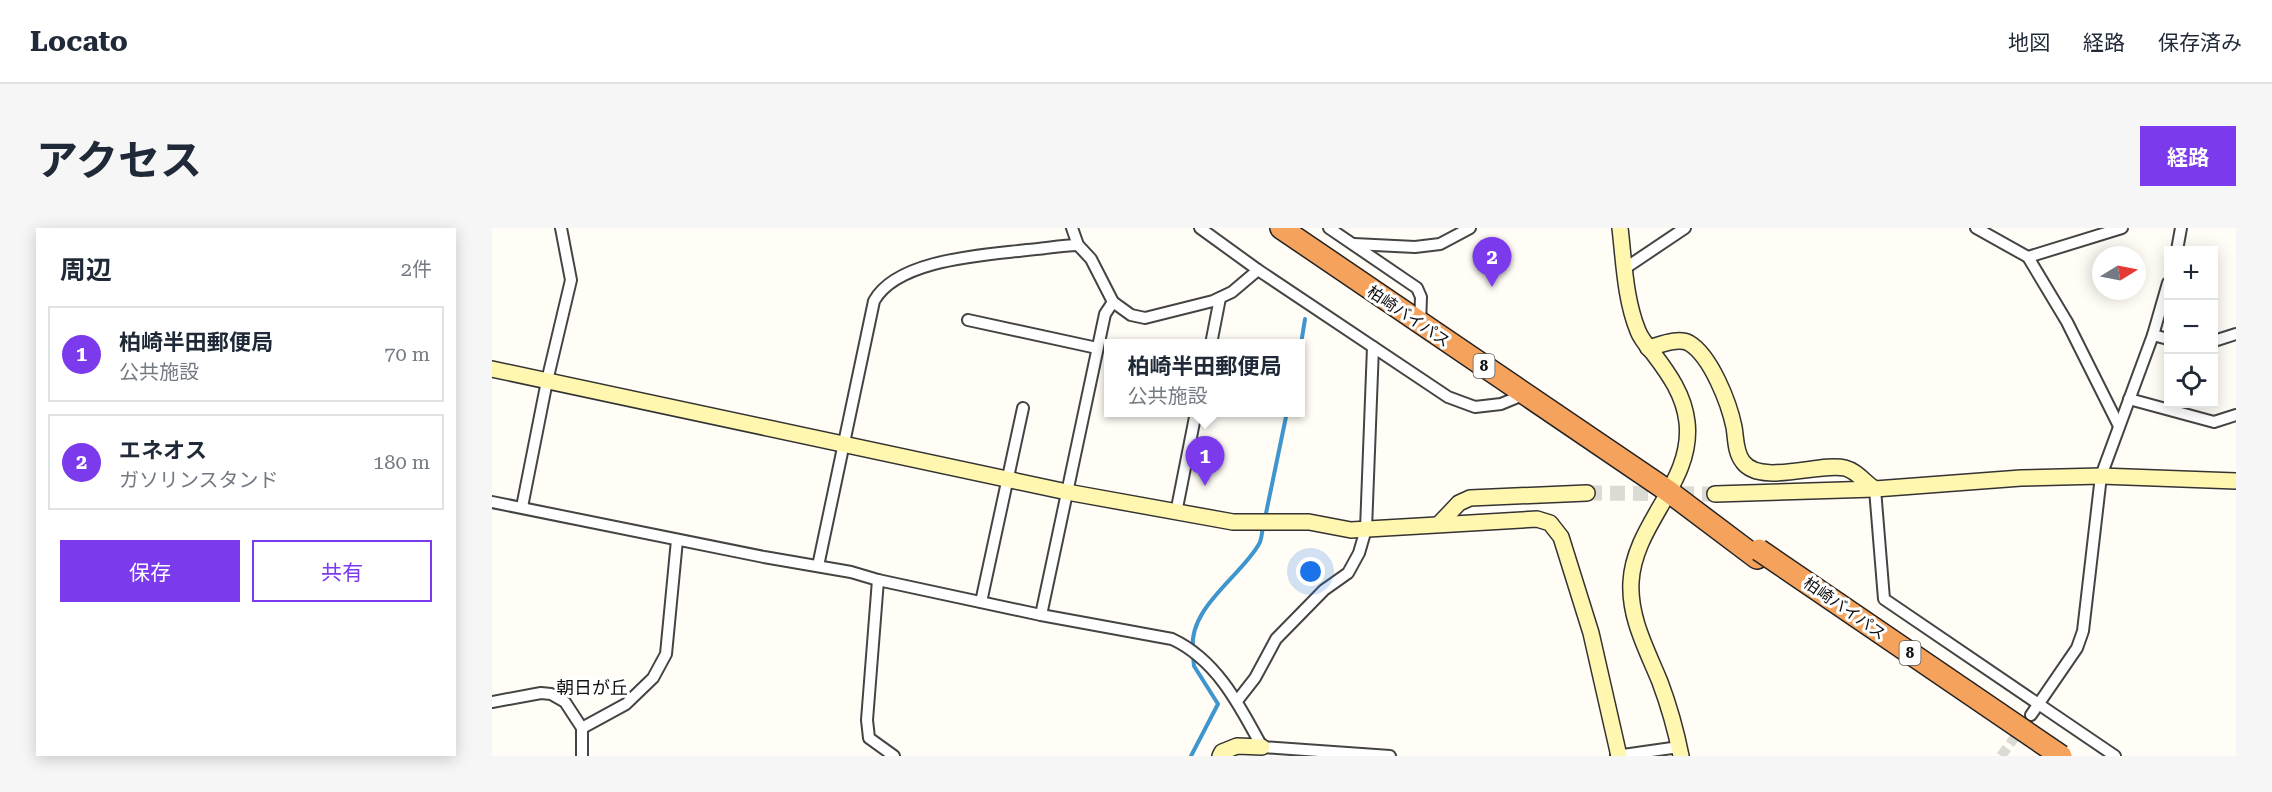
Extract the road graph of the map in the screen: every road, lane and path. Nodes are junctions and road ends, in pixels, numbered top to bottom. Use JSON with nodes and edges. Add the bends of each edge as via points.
{"nodes":[{"id":1,"x":561,"y":228,"type":"edge"},
{"id":2,"x":1072,"y":228,"type":"edge"},
{"id":3,"x":1200,"y":228,"type":"edge"},
{"id":4,"x":1281,"y":228,"type":"edge"},
{"id":5,"x":1329,"y":228,"type":"edge"},
{"id":6,"x":1470,"y":228,"type":"edge"},
{"id":7,"x":1620,"y":228,"type":"edge"},
{"id":8,"x":1685,"y":228,"type":"edge"},
{"id":9,"x":1976,"y":228,"type":"edge"},
{"id":10,"x":2122,"y":228,"type":"edge"},
{"id":11,"x":2181,"y":228,"type":"edge"},
{"id":12,"x":1354,"y":244,"type":"junction"},
{"id":13,"x":1078,"y":245,"type":"junction"},
{"id":14,"x":2178,"y":246,"type":"edge"},
{"id":15,"x":2028,"y":258,"type":"junction"},
{"id":16,"x":1624,"y":269,"type":"junction"},
{"id":17,"x":1258,"y":270,"type":"junction"},
{"id":18,"x":1220,"y":298,"type":"junction"},
{"id":19,"x":2164,"y":299,"type":"edge"},
{"id":20,"x":1113,"y":302,"type":"junction"},
{"id":21,"x":968,"y":320,"type":"dead end"},
{"id":22,"x":1420,"y":324,"type":"junction"},
{"id":23,"x":2153,"y":334,"type":"junction"},
{"id":24,"x":2236,"y":334,"type":"edge"},
{"id":25,"x":2164,"y":337,"type":"edge"},
{"id":26,"x":1212,"y":339,"type":"edge"},
{"id":27,"x":2218,"y":340,"type":"edge"},
{"id":28,"x":1373,"y":347,"type":"junction"},
{"id":29,"x":1097,"y":348,"type":"junction"},
{"id":30,"x":1648,"y":348,"type":"junction"},
{"id":31,"x":492,"y":369,"type":"edge"},
{"id":32,"x":547,"y":381,"type":"junction"},
{"id":33,"x":1526,"y":394,"type":"junction"},
{"id":34,"x":2129,"y":399,"type":"junction"},
{"id":35,"x":1023,"y":408,"type":"dead end"},
{"id":36,"x":2236,"y":415,"type":"edge"},
{"id":37,"x":1196,"y":417,"type":"edge"},
{"id":38,"x":2119,"y":426,"type":"junction"},
{"id":39,"x":843,"y":444,"type":"junction"},
{"id":40,"x":2102,"y":476,"type":"junction"},
{"id":41,"x":1007,"y":479,"type":"junction"},
{"id":42,"x":2236,"y":481,"type":"edge"},
{"id":43,"x":1875,"y":489,"type":"junction"},
{"id":44,"x":1668,"y":491,"type":"junction"},
{"id":45,"x":1067,"y":492,"type":"junction"},
{"id":46,"x":1587,"y":493,"type":"tunnel mouth"},
{"id":47,"x":1715,"y":494,"type":"tunnel mouth"},
{"id":48,"x":492,"y":502,"type":"edge"},
{"id":49,"x":522,"y":507,"type":"junction"},
{"id":50,"x":1176,"y":513,"type":"junction"},
{"id":51,"x":1439,"y":524,"type":"junction"},
{"id":52,"x":1366,"y":529,"type":"junction"},
{"id":53,"x":678,"y":540,"type":"junction"},
{"id":54,"x":1758,"y":554,"type":"junction"},
{"id":55,"x":819,"y":566,"type":"junction"},
{"id":56,"x":878,"y":580,"type":"junction"},
{"id":57,"x":981,"y":602,"type":"junction"},
{"id":58,"x":1041,"y":615,"type":"junction"},
{"id":59,"x":1238,"y":701,"type":"junction"},
{"id":60,"x":492,"y":702,"type":"edge"},
{"id":61,"x":2038,"y":704,"type":"junction"},
{"id":62,"x":2031,"y":715,"type":"tunnel mouth"},
{"id":63,"x":582,"y":728,"type":"junction"},
{"id":64,"x":1262,"y":747,"type":"junction"},
{"id":65,"x":1680,"y":752,"type":"edge"},
{"id":66,"x":582,"y":756,"type":"edge"},
{"id":67,"x":894,"y":756,"type":"edge"},
{"id":68,"x":1220,"y":756,"type":"edge"},
{"id":69,"x":1390,"y":756,"type":"edge"},
{"id":70,"x":1618,"y":756,"type":"edge"},
{"id":71,"x":2043,"y":756,"type":"edge"},
{"id":72,"x":2061,"y":756,"type":"edge"},
{"id":73,"x":2115,"y":756,"type":"edge"}],
"edges":[{"from":1,"to":32,"type":"street","via":[[571,280]]},
{"from":2,"to":13,"type":"street"},
{"from":3,"to":17,"type":"street"},
{"from":4,"to":22,"type":"highway","name":"柏崎バイパス","number":"8"},
{"from":5,"to":12,"type":"street"},
{"from":6,"to":12,"type":"street","via":[[1440,244]]},
{"from":7,"to":16,"type":"street"},
{"from":8,"to":16,"type":"street"},
{"from":9,"to":15,"type":"street"},
{"from":10,"to":15,"type":"street"},
{"from":11,"to":14,"type":"street"},
{"from":12,"to":22,"type":"street","via":[[1418,288]]},
{"from":13,"to":20,"type":"street","via":[[1091,259]]},
{"from":13,"to":39,"type":"street","via":[[948,260],[913,271],[888,285],[874,301]]},
{"from":15,"to":38,"type":"street","via":[[2067,322]]},
{"from":16,"to":30,"type":"street","via":[[1632,315]]},
{"from":17,"to":18,"type":"street"},
{"from":17,"to":28,"type":"street"},
{"from":18,"to":20,"type":"street","via":[[1145,318],[1131,315]]},
{"from":18,"to":26,"type":"street"},
{"from":19,"to":23,"type":"street"},
{"from":20,"to":29,"type":"street","via":[[1105,315]]},
{"from":21,"to":29,"type":"street"},
{"from":22,"to":33,"type":"highway","name":"柏崎バイパス","number":"8"},
{"from":23,"to":25,"type":"street"},
{"from":23,"to":34,"type":"street"},
{"from":24,"to":27,"type":"street"},
{"from":28,"to":33,"type":"street","via":[[1448,397],[1475,407],[1501,404]]},
{"from":28,"to":52,"type":"street"},
{"from":29,"to":45,"type":"street"},
{"from":30,"to":43,"type":"street","via":[[1674,341],[1688,343],[1700,353],[1726,396],[1743,463],[1757,471],[1775,473],[1845,468]]},
{"from":30,"to":44,"type":"street","via":[[1678,389],[1687,422],[1684,459]]},
{"from":31,"to":32,"type":"street"},
{"from":32,"to":39,"type":"street"},
{"from":32,"to":49,"type":"street"},
{"from":33,"to":44,"type":"highway","name":"柏崎バイパス","number":"8"},
{"from":34,"to":36,"type":"street","via":[[2214,422]]},
{"from":34,"to":38,"type":"street"},
{"from":35,"to":41,"type":"street"},
{"from":37,"to":50,"type":"street"},
{"from":38,"to":40,"type":"street"},
{"from":39,"to":41,"type":"street"},
{"from":39,"to":55,"type":"street"},
{"from":40,"to":42,"type":"street"},
{"from":40,"to":43,"type":"street"},
{"from":40,"to":61,"type":"street","via":[[2083,631],[2077,648]]},
{"from":41,"to":45,"type":"street"},
{"from":41,"to":57,"type":"street"},
{"from":43,"to":47,"type":"street"},
{"from":43,"to":61,"type":"street","via":[[1884,599]]},
{"from":44,"to":54,"type":"highway","name":"柏崎バイパス","number":"8"},
{"from":44,"to":65,"type":"street","via":[[1638,550],[1630,583],[1638,629],[1660,683]]},
{"from":45,"to":50,"type":"street"},
{"from":45,"to":58,"type":"street"},
{"from":46,"to":51,"type":"street","via":[[1470,498],[1459,503]]},
{"from":48,"to":49,"type":"street"},
{"from":49,"to":53,"type":"street"},
{"from":50,"to":52,"type":"street","via":[[1233,522],[1309,522]]},
{"from":51,"to":52,"type":"street"},
{"from":51,"to":70,"type":"street","via":[[1537,519],[1550,523],[1561,537],[1591,633]]},
{"from":52,"to":59,"type":"street","via":[[1348,573],[1324,590],[1276,639]]},
{"from":53,"to":55,"type":"street"},
{"from":53,"to":63,"type":"street","via":[[666,654],[653,678],[626,704]]},
{"from":54,"to":71,"type":"highway","name":"柏崎バイパス","number":"8"},
{"from":54,"to":72,"type":"highway","name":"柏崎バイパス","number":"8","bridge":true},
{"from":55,"to":56,"type":"street"},
{"from":56,"to":57,"type":"street"},
{"from":56,"to":67,"type":"street","via":[[867,720],[869,738]]},
{"from":57,"to":58,"type":"street"},
{"from":58,"to":59,"type":"street","via":[[1172,639],[1186,646]]},
{"from":59,"to":64,"type":"street"},
{"from":60,"to":63,"type":"street","via":[[551,694],[565,702]]},
{"from":61,"to":62,"type":"street"},
{"from":61,"to":73,"type":"street"},
{"from":63,"to":66,"type":"street"},
{"from":64,"to":68,"type":"street","via":[[1237,746]]},
{"from":64,"to":69,"type":"street"},
{"from":65,"to":70,"type":"street"}]}
